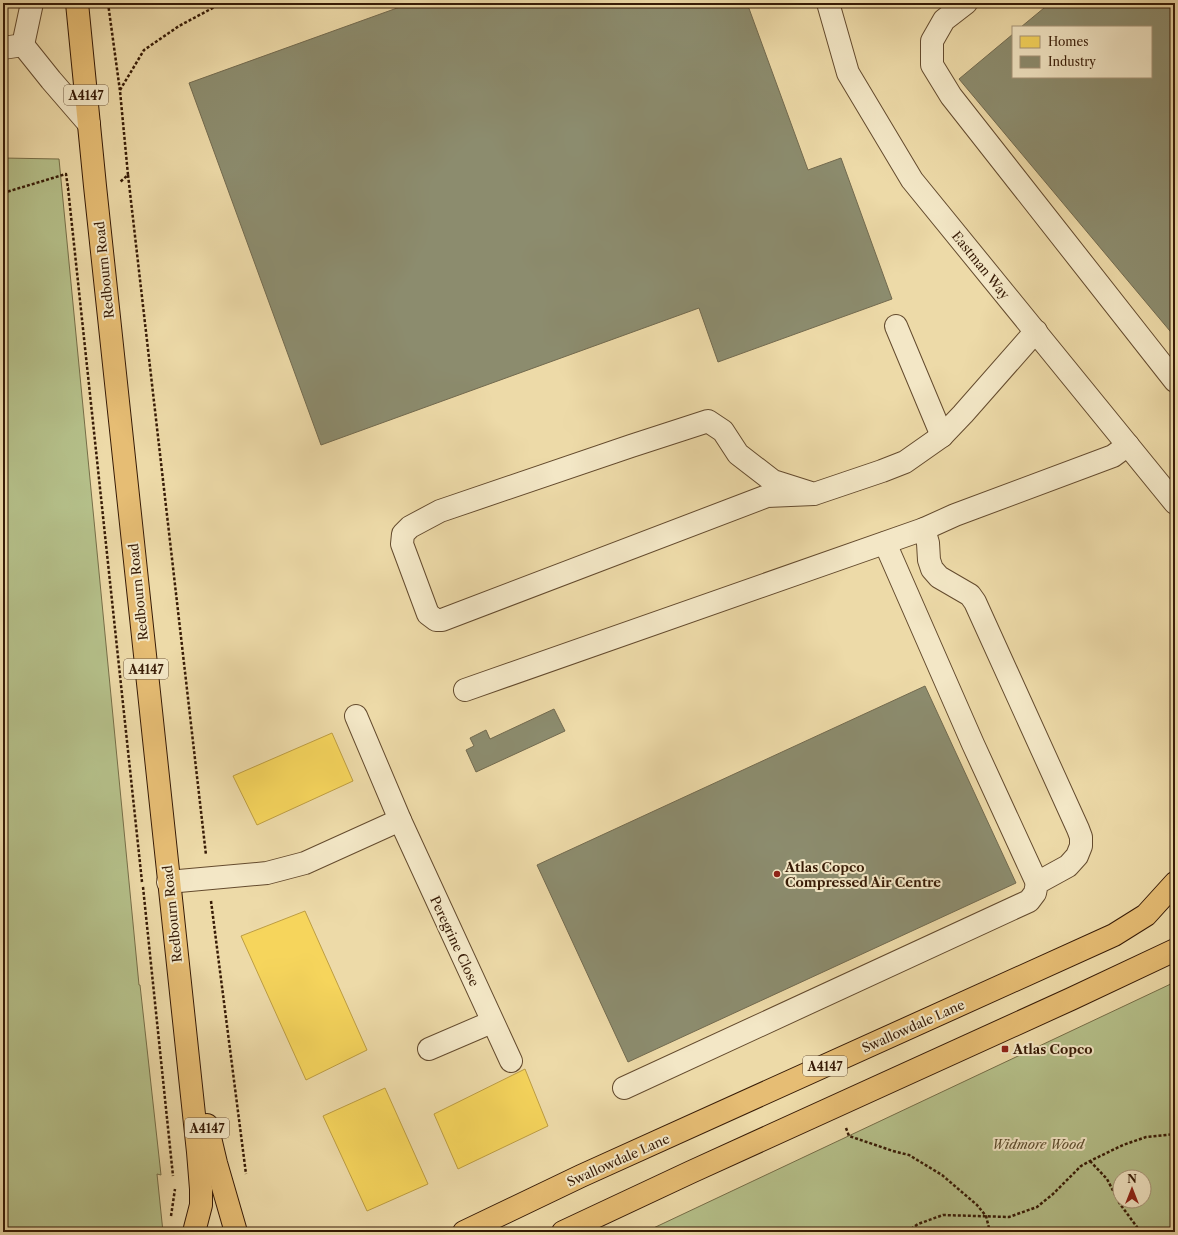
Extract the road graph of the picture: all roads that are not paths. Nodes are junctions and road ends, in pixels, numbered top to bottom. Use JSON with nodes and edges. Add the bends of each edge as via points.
{"nodes":[{"id":1,"x":32,"y":3,"type":"edge"},
{"id":2,"x":77,"y":3,"type":"edge"},
{"id":3,"x":828,"y":3,"type":"edge"},
{"id":4,"x":966,"y":3,"type":"edge"},
{"id":5,"x":13,"y":46,"type":"edge"},
{"id":6,"x":89,"y":124,"type":"junction"},
{"id":7,"x":896,"y":326,"type":"dead end"},
{"id":8,"x":1036,"y":331,"type":"junction"},
{"id":9,"x":1175,"y":381,"type":"edge"},
{"id":10,"x":942,"y":436,"type":"junction"},
{"id":11,"x":1128,"y":445,"type":"junction"},
{"id":12,"x":814,"y":494,"type":"junction"},
{"id":13,"x":1175,"y":503,"type":"edge"},
{"id":14,"x":924,"y":529,"type":"junction"},
{"id":15,"x":885,"y":543,"type":"junction"},
{"id":16,"x":465,"y":690,"type":"dead end"},
{"id":17,"x":356,"y":716,"type":"dead end"},
{"id":18,"x":400,"y":820,"type":"junction"},
{"id":19,"x":168,"y":882,"type":"junction"},
{"id":20,"x":1037,"y":883,"type":"junction"},
{"id":21,"x":1175,"y":883,"type":"edge"},
{"id":22,"x":1175,"y":950,"type":"edge"},
{"id":23,"x":184,"y":1022,"type":"junction"},
{"id":24,"x":492,"y":1022,"type":"junction"},
{"id":25,"x":429,"y":1049,"type":"dead end"},
{"id":26,"x":511,"y":1061,"type":"dead end"},
{"id":27,"x":624,"y":1088,"type":"dead end"},
{"id":28,"x":201,"y":1205,"type":"junction"},
{"id":29,"x":589,"y":1220,"type":"junction"},
{"id":30,"x":194,"y":1232,"type":"edge"},
{"id":31,"x":209,"y":1232,"type":"edge"},
{"id":32,"x":236,"y":1232,"type":"edge"},
{"id":33,"x":464,"y":1232,"type":"edge"},
{"id":34,"x":563,"y":1232,"type":"edge"},
{"id":35,"x":569,"y":1232,"type":"edge"}],
"edges":[{"from":1,"to":5,"type":"street"},
{"from":2,"to":6,"type":"main road","name":"Redbourn Road","number":"A4147"},
{"from":3,"to":8,"type":"street","name":"Eastman Way","via":[[848,73],[912,180]]},
{"from":4,"to":9,"type":"street","via":[[944,20],[932,41],[932,65],[951,96]]},
{"from":5,"to":6,"type":"street","via":[[51,80]]},
{"from":6,"to":19,"type":"main road","name":"Redbourn Road","number":"A4147"},
{"from":7,"to":10,"type":"street"},
{"from":8,"to":10,"type":"street"},
{"from":8,"to":11,"type":"street","name":"Eastman Way"},
{"from":10,"to":12,"type":"street","via":[[905,462]]},
{"from":11,"to":13,"type":"street","name":"Eastman Way"},
{"from":11,"to":14,"type":"street","via":[[1113,456]]},
{"from":12,"to":12,"type":"street","via":[[773,480],[738,454],[723,430],[708,422],[440,511],[410,527],[403,534],[402,544],[428,614],[436,620],[442,620],[767,496]]},
{"from":14,"to":15,"type":"street"},
{"from":14,"to":20,"type":"street","via":[[932,569],[939,578],[970,595],[975,602],[1081,837],[1077,856],[1068,866]]},
{"from":15,"to":16,"type":"street"},
{"from":15,"to":20,"type":"street"},
{"from":17,"to":18,"type":"street","name":"Peregrine Close"},
{"from":18,"to":19,"type":"street","via":[[305,863],[267,873]]},
{"from":18,"to":24,"type":"street","name":"Peregrine Close"},
{"from":19,"to":23,"type":"main road","name":"Redbourn Road","number":"A4147"},
{"from":20,"to":27,"type":"street","via":[[1035,893],[1029,902]]},
{"from":21,"to":33,"type":"main road","name":"Swallowdale Lane","number":"A4147","via":[[1146,915],[1114,935],[588,1173]]},
{"from":22,"to":29,"type":"main road"},
{"from":23,"to":28,"type":"main road","name":"Redbourn Road","number":"A4147"},
{"from":23,"to":32,"type":"main road","number":"A4147","via":[[216,1163]]},
{"from":24,"to":25,"type":"street"},
{"from":24,"to":26,"type":"street","name":"Peregrine Close"},
{"from":28,"to":30,"type":"main road","name":"Redbourn Road"},
{"from":28,"to":31,"type":"main road","name":"Redbourn Road"},
{"from":29,"to":34,"type":"main road"},
{"from":29,"to":35,"type":"main road"}]}
